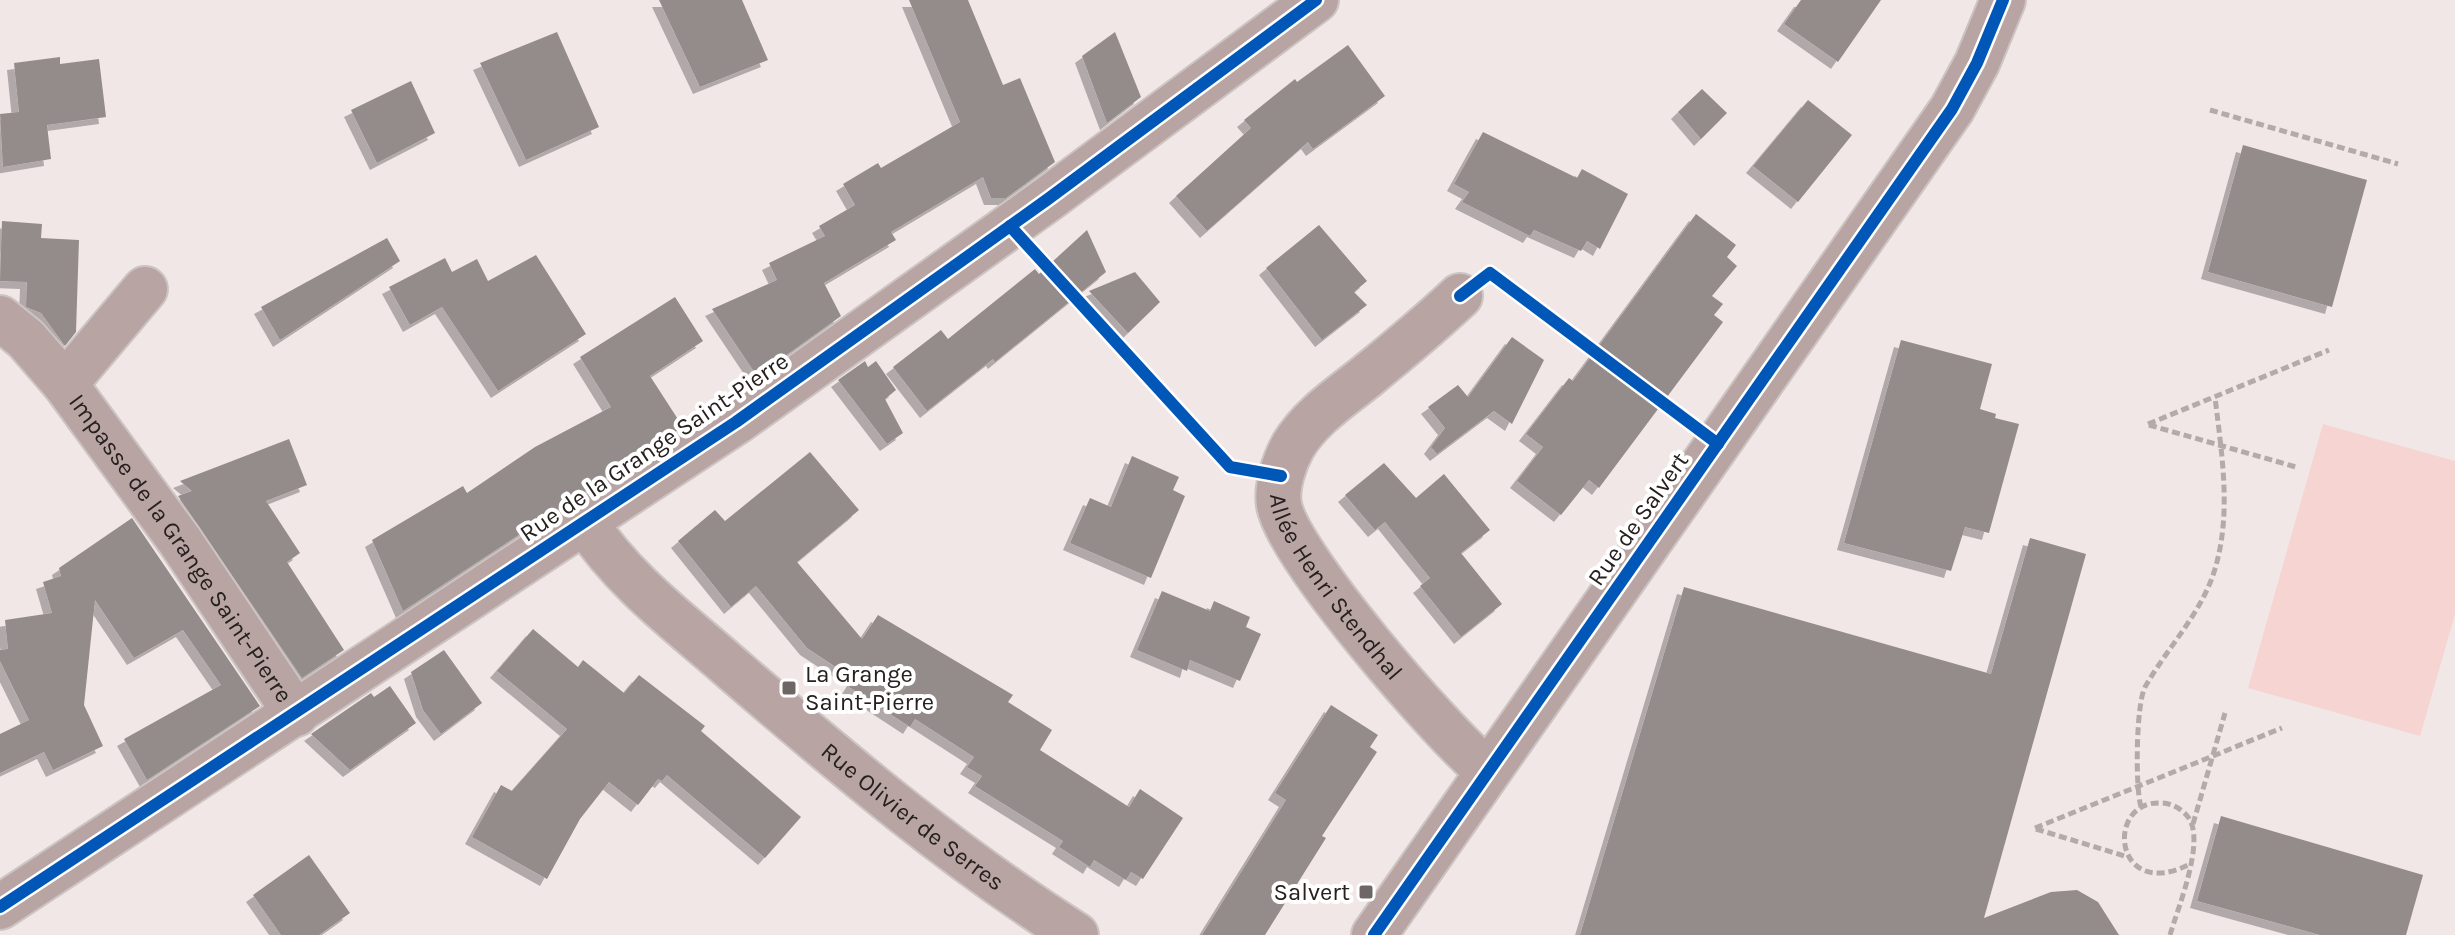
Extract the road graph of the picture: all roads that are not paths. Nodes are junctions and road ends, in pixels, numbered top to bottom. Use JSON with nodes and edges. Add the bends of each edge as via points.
{"nodes":[{"id":1,"x":1316,"y":0,"type":"edge"},
{"id":2,"x":2003,"y":0,"type":"edge"},
{"id":3,"x":145,"y":289,"type":"dead end"},
{"id":4,"x":1460,"y":296,"type":"dead end"},
{"id":5,"x":0,"y":318,"type":"edge"},
{"id":6,"x":65,"y":384,"type":"junction"},
{"id":7,"x":585,"y":522,"type":"junction"},
{"id":8,"x":296,"y":714,"type":"junction"},
{"id":9,"x":1488,"y":771,"type":"junction"},
{"id":10,"x":0,"y":907,"type":"edge"},
{"id":11,"x":1069,"y":933,"type":"edge"},
{"id":12,"x":1374,"y":935,"type":"edge"}],
"edges":[{"from":1,"to":7,"type":"street","name":"Rue de la Grange Saint-Pierre","via":[[786,386]]},
{"from":2,"to":9,"type":"street","name":"Rue de Salvert","via":[[1952,109]]},
{"from":3,"to":6,"type":"street","name":"Impasse de la Grange Saint-Pierre"},
{"from":4,"to":9,"type":"street","name":"Allée Henri Stendhal","via":[[1312,421],[1292,447],[1278,503],[1289,535],[1314,572],[1431,714]]},
{"from":5,"to":6,"type":"street","name":"Impasse de la Grange Saint-Pierre"},
{"from":6,"to":8,"type":"street","name":"Impasse de la Grange Saint-Pierre","via":[[180,541]]},
{"from":7,"to":8,"type":"street","name":"Rue de la Grange Saint-Pierre"},
{"from":7,"to":11,"type":"street","name":"Rue Olivier de Serres","via":[[624,574],[870,788]]},
{"from":8,"to":10,"type":"street","name":"Rue de la Grange Saint-Pierre"},
{"from":9,"to":12,"type":"street","name":"Rue de Salvert"}]}
